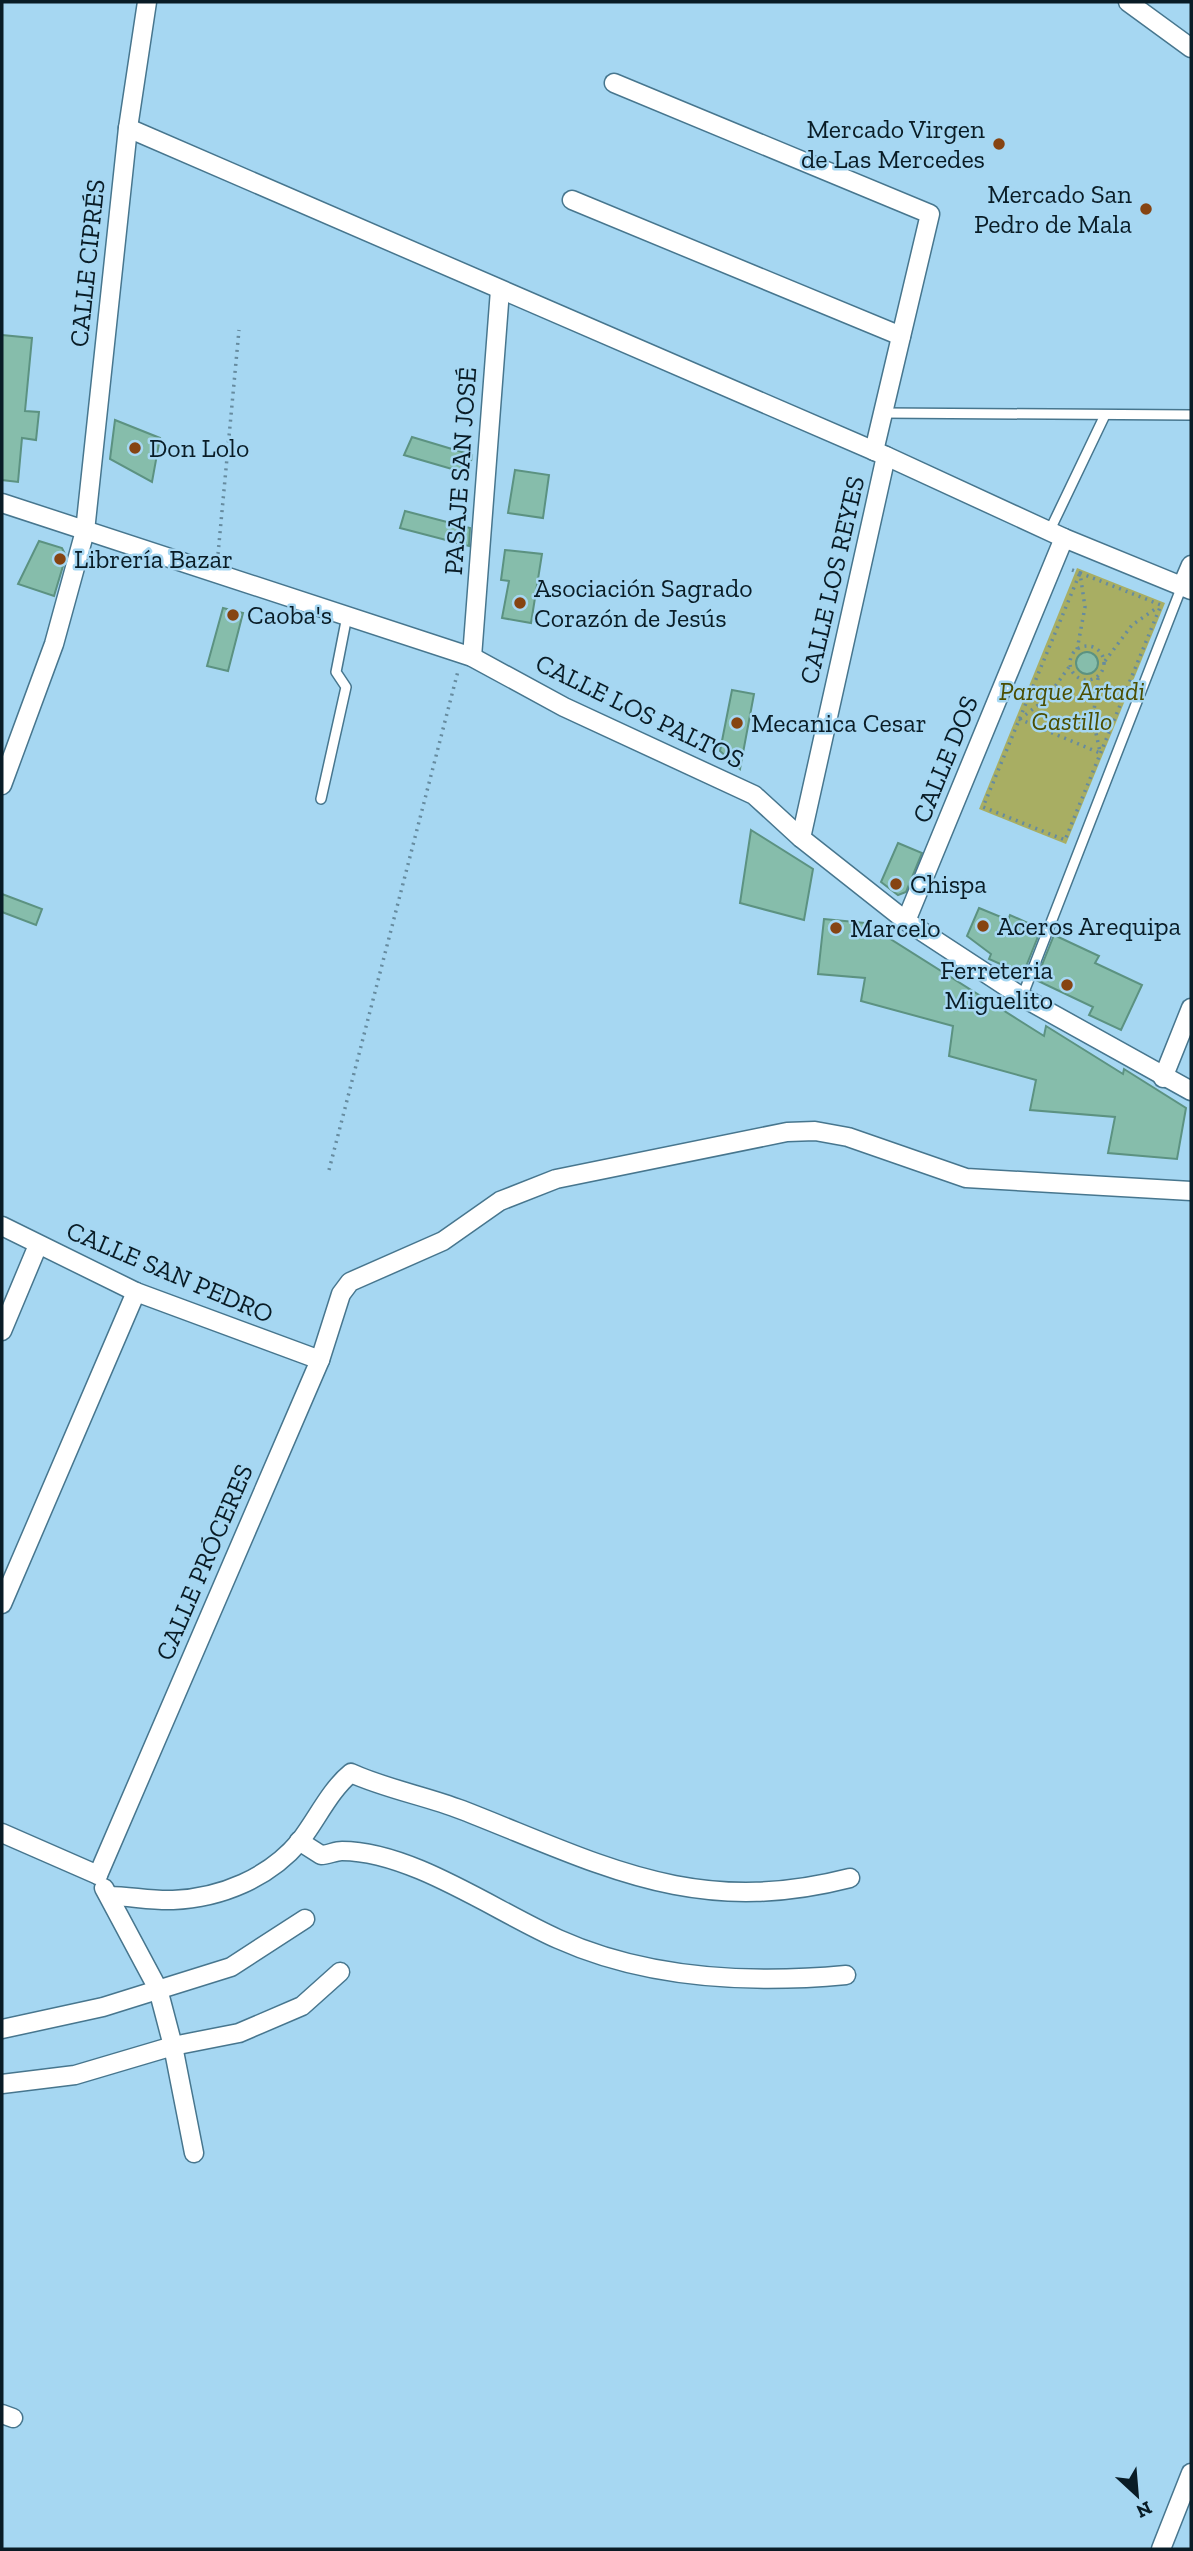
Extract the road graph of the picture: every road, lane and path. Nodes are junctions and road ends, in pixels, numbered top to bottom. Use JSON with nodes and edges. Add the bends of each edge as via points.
{"nodes":[{"id":1,"x":147,"y":2,"type":"edge"},
{"id":2,"x":1128,"y":2,"type":"edge"},
{"id":3,"x":1191,"y":48,"type":"edge"},
{"id":4,"x":614,"y":83,"type":"dead end"},
{"id":5,"x":128,"y":128,"type":"junction"},
{"id":6,"x":572,"y":200,"type":"dead end"},
{"id":7,"x":500,"y":290,"type":"junction"},
{"id":8,"x":239,"y":330,"type":"dead end"},
{"id":9,"x":901,"y":336,"type":"junction"},
{"id":10,"x":883,"y":413,"type":"junction"},
{"id":11,"x":1105,"y":415,"type":"junction"},
{"id":12,"x":1191,"y":415,"type":"edge"},
{"id":13,"x":880,"y":453,"type":"junction"},
{"id":14,"x":2,"y":503,"type":"edge"},
{"id":15,"x":85,"y":531,"type":"junction"},
{"id":16,"x":1056,"y":535,"type":"junction"},
{"id":17,"x":1054,"y":562,"type":"junction"},
{"id":18,"x":1191,"y":565,"type":"edge"},
{"id":19,"x":1080,"y":573,"type":"junction"},
{"id":20,"x":216,"y":574,"type":"junction"},
{"id":21,"x":1186,"y":588,"type":"edge"},
{"id":22,"x":1161,"y":606,"type":"junction"},
{"id":23,"x":1172,"y":610,"type":"junction"},
{"id":24,"x":347,"y":616,"type":"junction"},
{"id":25,"x":1077,"y":650,"type":"junction"},
{"id":26,"x":467,"y":655,"type":"junction"},
{"id":27,"x":1104,"y":662,"type":"junction"},
{"id":28,"x":1070,"y":666,"type":"junction"},
{"id":29,"x":1099,"y":676,"type":"junction"},
{"id":30,"x":1019,"y":719,"type":"junction"},
{"id":31,"x":1100,"y":753,"type":"junction"},
{"id":32,"x":2,"y":785,"type":"edge"},
{"id":33,"x":321,"y":799,"type":"dead end"},
{"id":34,"x":801,"y":838,"type":"junction"},
{"id":35,"x":906,"y":921,"type":"junction"},
{"id":36,"x":1022,"y":997,"type":"junction"},
{"id":37,"x":1191,"y":1008,"type":"edge"},
{"id":38,"x":1163,"y":1078,"type":"junction"},
{"id":39,"x":1191,"y":1091,"type":"edge"},
{"id":40,"x":329,"y":1170,"type":"dead end"},
{"id":41,"x":1191,"y":1191,"type":"edge"},
{"id":42,"x":2,"y":1226,"type":"edge"},
{"id":43,"x":38,"y":1245,"type":"junction"},
{"id":44,"x":136,"y":1292,"type":"junction"},
{"id":45,"x":2,"y":1331,"type":"edge"},
{"id":46,"x":320,"y":1360,"type":"junction"},
{"id":47,"x":2,"y":1604,"type":"edge"},
{"id":48,"x":2,"y":1833,"type":"edge"},
{"id":49,"x":299,"y":1841,"type":"junction"},
{"id":50,"x":98,"y":1875,"type":"junction"},
{"id":51,"x":850,"y":1878,"type":"dead end"},
{"id":52,"x":108,"y":1896,"type":"junction"},
{"id":53,"x":305,"y":1919,"type":"dead end"},
{"id":54,"x":340,"y":1972,"type":"dead end"},
{"id":55,"x":846,"y":1975,"type":"dead end"},
{"id":56,"x":158,"y":1989,"type":"junction"},
{"id":57,"x":2,"y":2029,"type":"edge"},
{"id":58,"x":173,"y":2046,"type":"junction"},
{"id":59,"x":2,"y":2084,"type":"edge"},
{"id":60,"x":194,"y":2153,"type":"dead end"},
{"id":61,"x":1191,"y":2473,"type":"edge"},
{"id":62,"x":1161,"y":2549,"type":"edge"}],
"edges":[{"from":1,"to":5,"type":"street","name":"CALLE CIPRÉS"},
{"from":2,"to":3,"type":"street"},
{"from":4,"to":9,"type":"street","name":"CALLE LOS REYES","via":[[930,214]]},
{"from":5,"to":7,"type":"street"},
{"from":5,"to":15,"type":"street","name":"CALLE CIPRÉS"},
{"from":6,"to":9,"type":"street"},
{"from":7,"to":13,"type":"street"},
{"from":7,"to":26,"type":"street","name":"PASAJE SAN JOSÉ"},
{"from":8,"to":20,"type":"path"},
{"from":9,"to":10,"type":"street","name":"CALLE LOS REYES"},
{"from":10,"to":11,"type":"lane"},
{"from":10,"to":13,"type":"street","name":"CALLE LOS REYES"},
{"from":11,"to":12,"type":"lane"},
{"from":11,"to":16,"type":"lane"},
{"from":13,"to":16,"type":"street"},
{"from":13,"to":34,"type":"street","name":"CALLE LOS REYES"},
{"from":14,"to":15,"type":"street","name":"CALLE LOS PALTOS"},
{"from":15,"to":20,"type":"street","name":"CALLE LOS PALTOS"},
{"from":15,"to":32,"type":"street","name":"CALLE CIPRÉS","via":[[54,644]]},
{"from":16,"to":17,"type":"street","name":"CALLE DOS"},
{"from":16,"to":21,"type":"street"},
{"from":17,"to":19,"type":"path"},
{"from":17,"to":35,"type":"street","name":"CALLE DOS"},
{"from":18,"to":21,"type":"street"},
{"from":19,"to":22,"type":"path"},
{"from":19,"to":25,"type":"path","via":[[1085,607]]},
{"from":19,"to":30,"type":"path"},
{"from":20,"to":24,"type":"street","name":"CALLE LOS PALTOS"},
{"from":21,"to":23,"type":"lane"},
{"from":22,"to":23,"type":"path"},
{"from":22,"to":27,"type":"path","via":[[1132,625]]},
{"from":22,"to":31,"type":"path"},
{"from":23,"to":36,"type":"lane"},
{"from":24,"to":26,"type":"street","name":"CALLE LOS PALTOS"},
{"from":24,"to":33,"type":"lane","via":[[336,672],[346,687]]},
{"from":25,"to":27,"type":"path","via":[[1094,648]]},
{"from":25,"to":28,"type":"path"},
{"from":26,"to":34,"type":"street","name":"CALLE LOS PALTOS","via":[[564,707],[754,796]]},
{"from":26,"to":40,"type":"path"},
{"from":27,"to":29,"type":"path"},
{"from":28,"to":29,"type":"path","via":[[1080,679]]},
{"from":28,"to":30,"type":"path","via":[[1046,699]]},
{"from":29,"to":31,"type":"path","via":[[1093,719]]},
{"from":30,"to":31,"type":"path"},
{"from":30,"to":31,"type":"path","via":[[983,807],[1065,840]]},
{"from":34,"to":35,"type":"street","name":"CALLE LOS PALTOS"},
{"from":35,"to":36,"type":"street","name":"CALLE LOS PALTOS"},
{"from":36,"to":38,"type":"street","name":"CALLE LOS PALTOS"},
{"from":37,"to":38,"type":"street"},
{"from":38,"to":39,"type":"street","name":"CALLE LOS PALTOS"},
{"from":41,"to":46,"type":"street","name":"CALLE PRÓCERES","via":[[966,1178],[848,1137],[786,1132],[556,1179],[500,1200],[443,1241],[350,1282],[341,1294]]},
{"from":42,"to":43,"type":"street","name":"CALLE SAN PEDRO"},
{"from":43,"to":44,"type":"street","name":"CALLE SAN PEDRO"},
{"from":43,"to":45,"type":"street"},
{"from":44,"to":46,"type":"street","name":"CALLE SAN PEDRO"},
{"from":44,"to":47,"type":"street"},
{"from":46,"to":50,"type":"street","name":"CALLE PRÓCERES"},
{"from":48,"to":50,"type":"street"},
{"from":49,"to":51,"type":"street","via":[[341,1780],[351,1773],[436,1800],[620,1872],[680,1888],[769,1893]]},
{"from":49,"to":52,"type":"street","via":[[273,1866],[238,1887],[172,1900]]},
{"from":49,"to":55,"type":"street","via":[[321,1855],[340,1851],[405,1864],[559,1939],[638,1964],[762,1980]]},
{"from":50,"to":52,"type":"street"},
{"from":52,"to":56,"type":"street"},
{"from":53,"to":56,"type":"street","via":[[230,1967]]},
{"from":54,"to":58,"type":"street","via":[[302,2006],[269,2022]]},
{"from":56,"to":57,"type":"street","via":[[103,2007]]},
{"from":56,"to":58,"type":"street"},
{"from":58,"to":59,"type":"street","via":[[75,2075]]},
{"from":58,"to":60,"type":"street"},
{"from":61,"to":62,"type":"street"}]}
